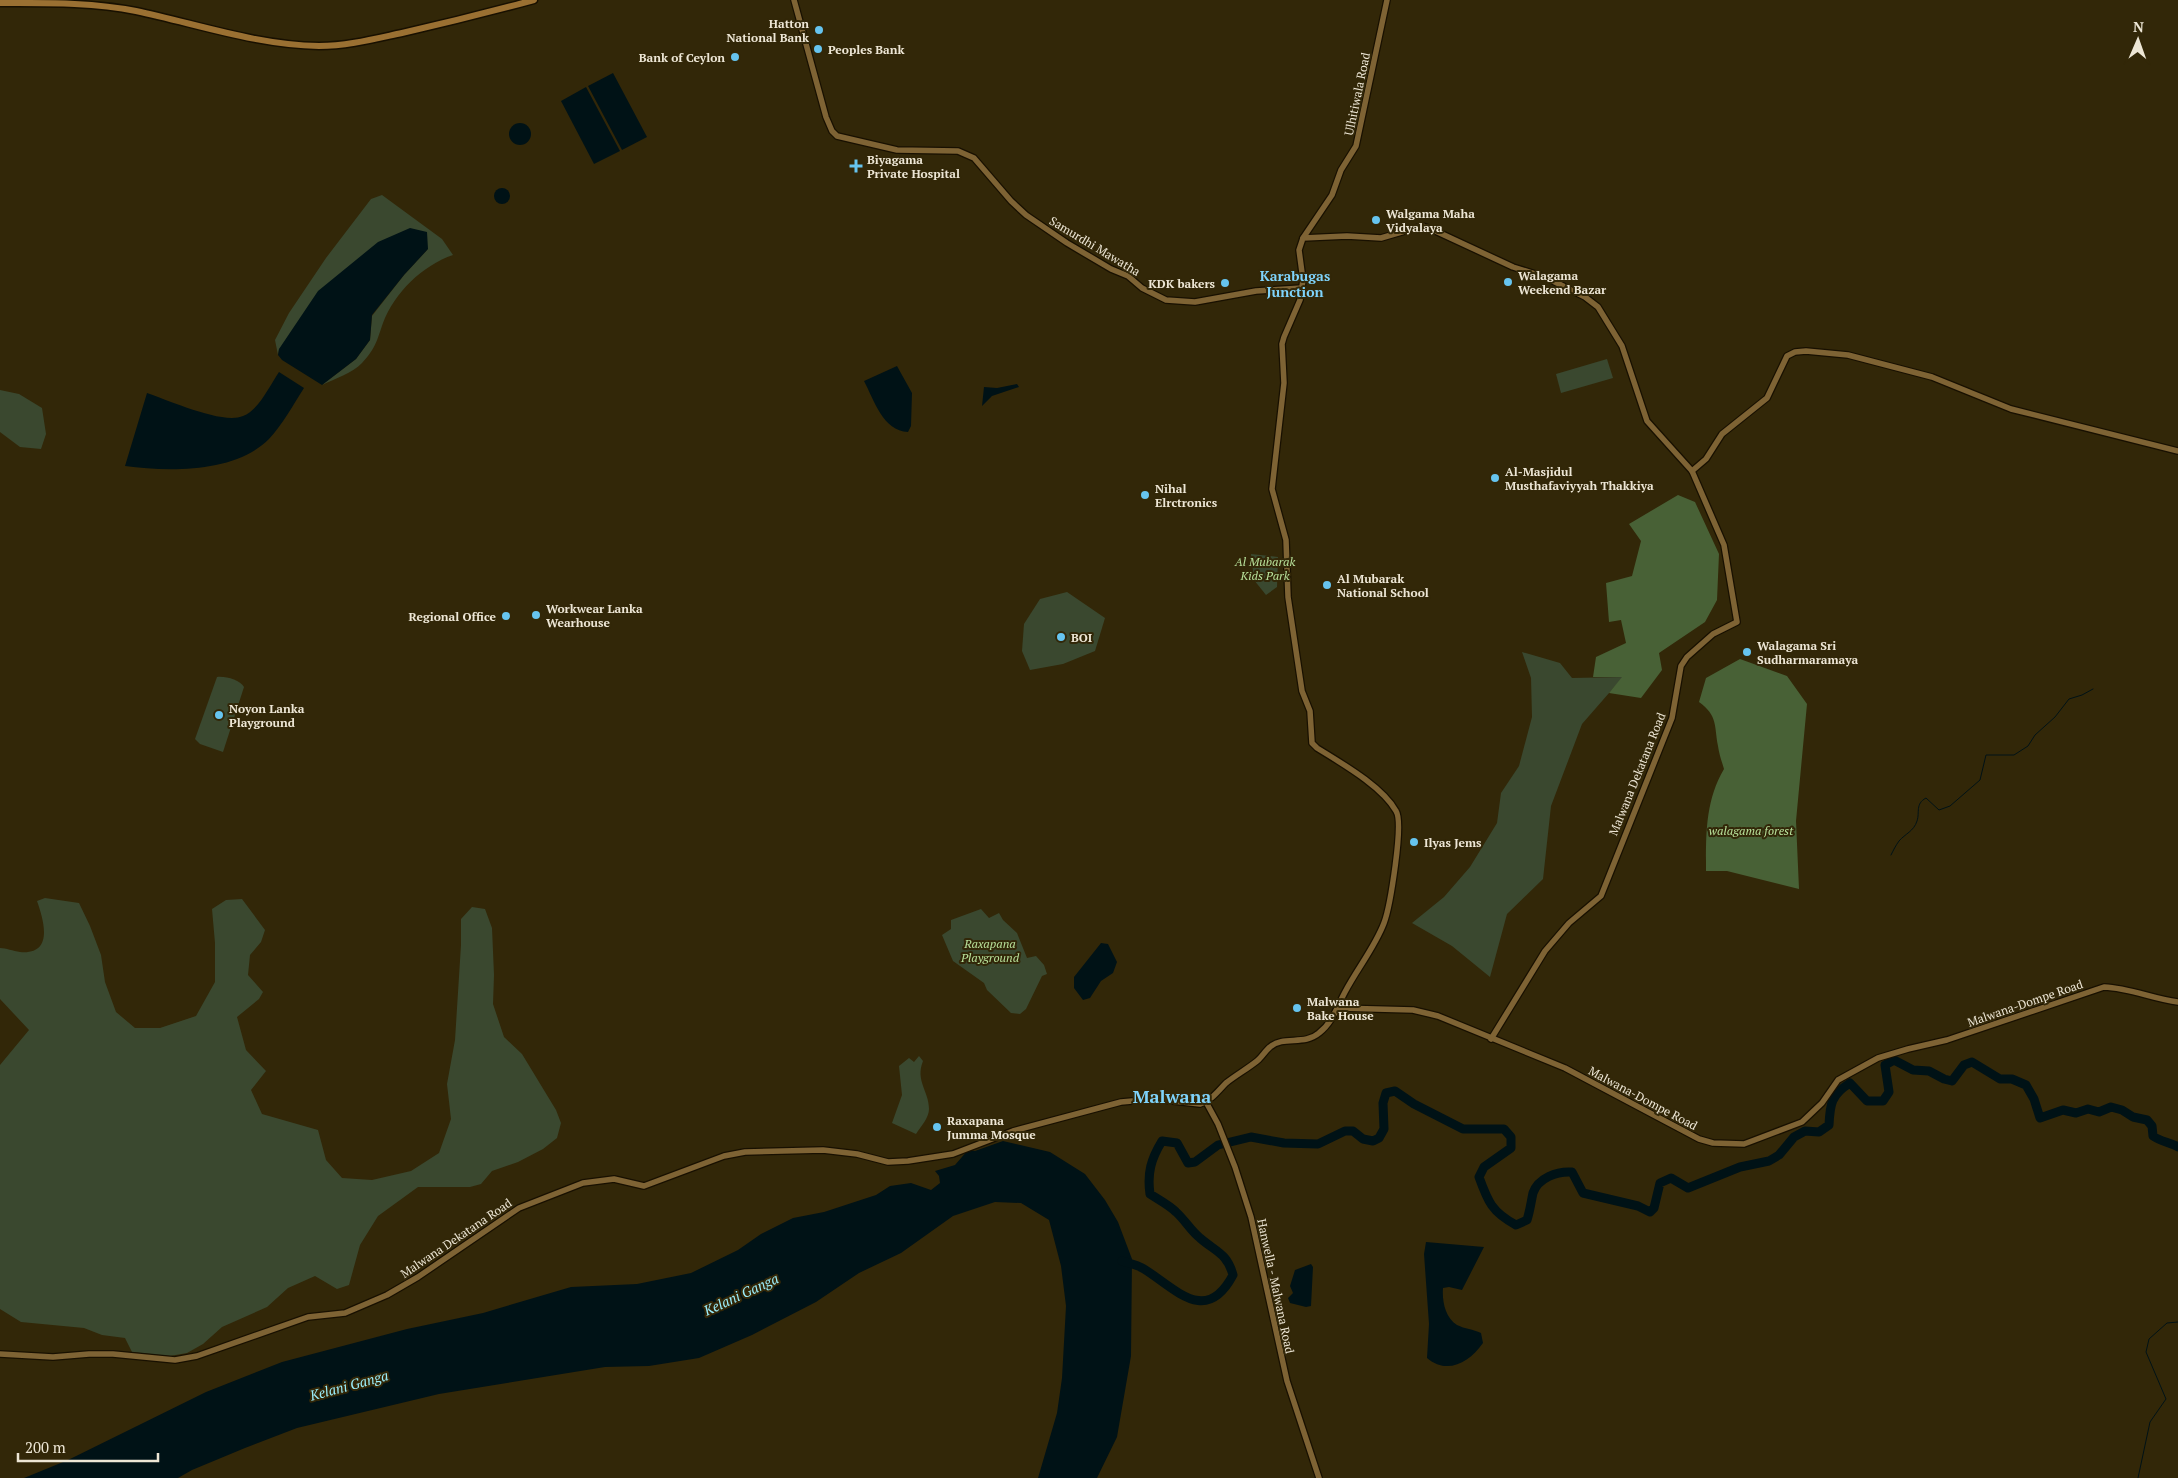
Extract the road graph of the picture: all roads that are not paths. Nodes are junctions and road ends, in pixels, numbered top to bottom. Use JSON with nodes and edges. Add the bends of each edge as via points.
{"nodes":[{"id":1,"x":534,"y":0,"type":"edge"},
{"id":2,"x":794,"y":0,"type":"edge"},
{"id":3,"x":1387,"y":0,"type":"edge"},
{"id":4,"x":0,"y":3,"type":"edge"},
{"id":5,"x":1303,"y":238,"type":"junction"},
{"id":6,"x":1302,"y":288,"type":"junction"},
{"id":7,"x":2178,"y":451,"type":"edge"},
{"id":8,"x":1692,"y":471,"type":"junction"},
{"id":9,"x":2178,"y":1002,"type":"edge"},
{"id":10,"x":1338,"y":1008,"type":"junction"},
{"id":11,"x":1491,"y":1038,"type":"junction"},
{"id":12,"x":1206,"y":1102,"type":"junction"},
{"id":13,"x":0,"y":1354,"type":"edge"},
{"id":14,"x":1319,"y":1478,"type":"edge"}],
"edges":[{"from":1,"to":4,"type":"main road","via":[[438,26],[356,43],[319,46],[225,33],[135,11],[67,4]]},
{"from":2,"to":6,"type":"street","name":"Samurdhi Mawatha","via":[[826,117],[837,136],[896,150],[958,151],[974,158],[1026,215],[1067,243],[1166,300],[1195,302],[1256,291]]},
{"from":3,"to":5,"type":"street","name":"Ulhitiwala Road","via":[[1356,146],[1341,170],[1332,195]]},
{"from":5,"to":6,"type":"street","via":[[1299,250]]},
{"from":5,"to":8,"type":"street","name":"Malwana Dekatana Road","via":[[1381,238],[1422,226],[1586,297],[1598,307],[1622,346],[1648,421]]},
{"from":6,"to":10,"type":"street","via":[[1282,344],[1284,383],[1272,489],[1286,540],[1288,598],[1302,691],[1310,711],[1312,743],[1359,774],[1391,804],[1400,820],[1384,924]]},
{"from":7,"to":8,"type":"street","via":[[2011,409],[1923,374],[1848,355],[1806,351],[1787,356],[1766,398],[1722,434],[1706,459]]},
{"from":8,"to":11,"type":"street","name":"Malwana Dekatana Road","via":[[1724,545],[1737,622],[1713,634],[1681,666],[1672,718],[1601,896],[1569,923],[1545,951]]},
{"from":9,"to":11,"type":"street","name":"Malwana-Dompe Road","via":[[2104,987],[1947,1040],[1885,1056],[1838,1080],[1802,1122],[1744,1144],[1699,1139],[1565,1068]]},
{"from":10,"to":11,"type":"street","name":"Malwana-Dompe Road","via":[[1413,1010],[1438,1016]]},
{"from":10,"to":12,"type":"street","via":[[1317,1036],[1303,1041],[1279,1041]]},
{"from":12,"to":13,"type":"street","name":"Malwana Dekatana Road","via":[[1190,1104],[1155,1099],[1121,1102],[1013,1131],[953,1154],[908,1161],[888,1162],[823,1150],[744,1152],[724,1156],[644,1186],[614,1179],[583,1183],[511,1212],[418,1277],[345,1313],[308,1317],[197,1356],[175,1360],[113,1354],[52,1357]]},
{"from":12,"to":14,"type":"street","name":"Hanwella - Malwana Road","via":[[1235,1167],[1251,1217],[1286,1381]]}]}
